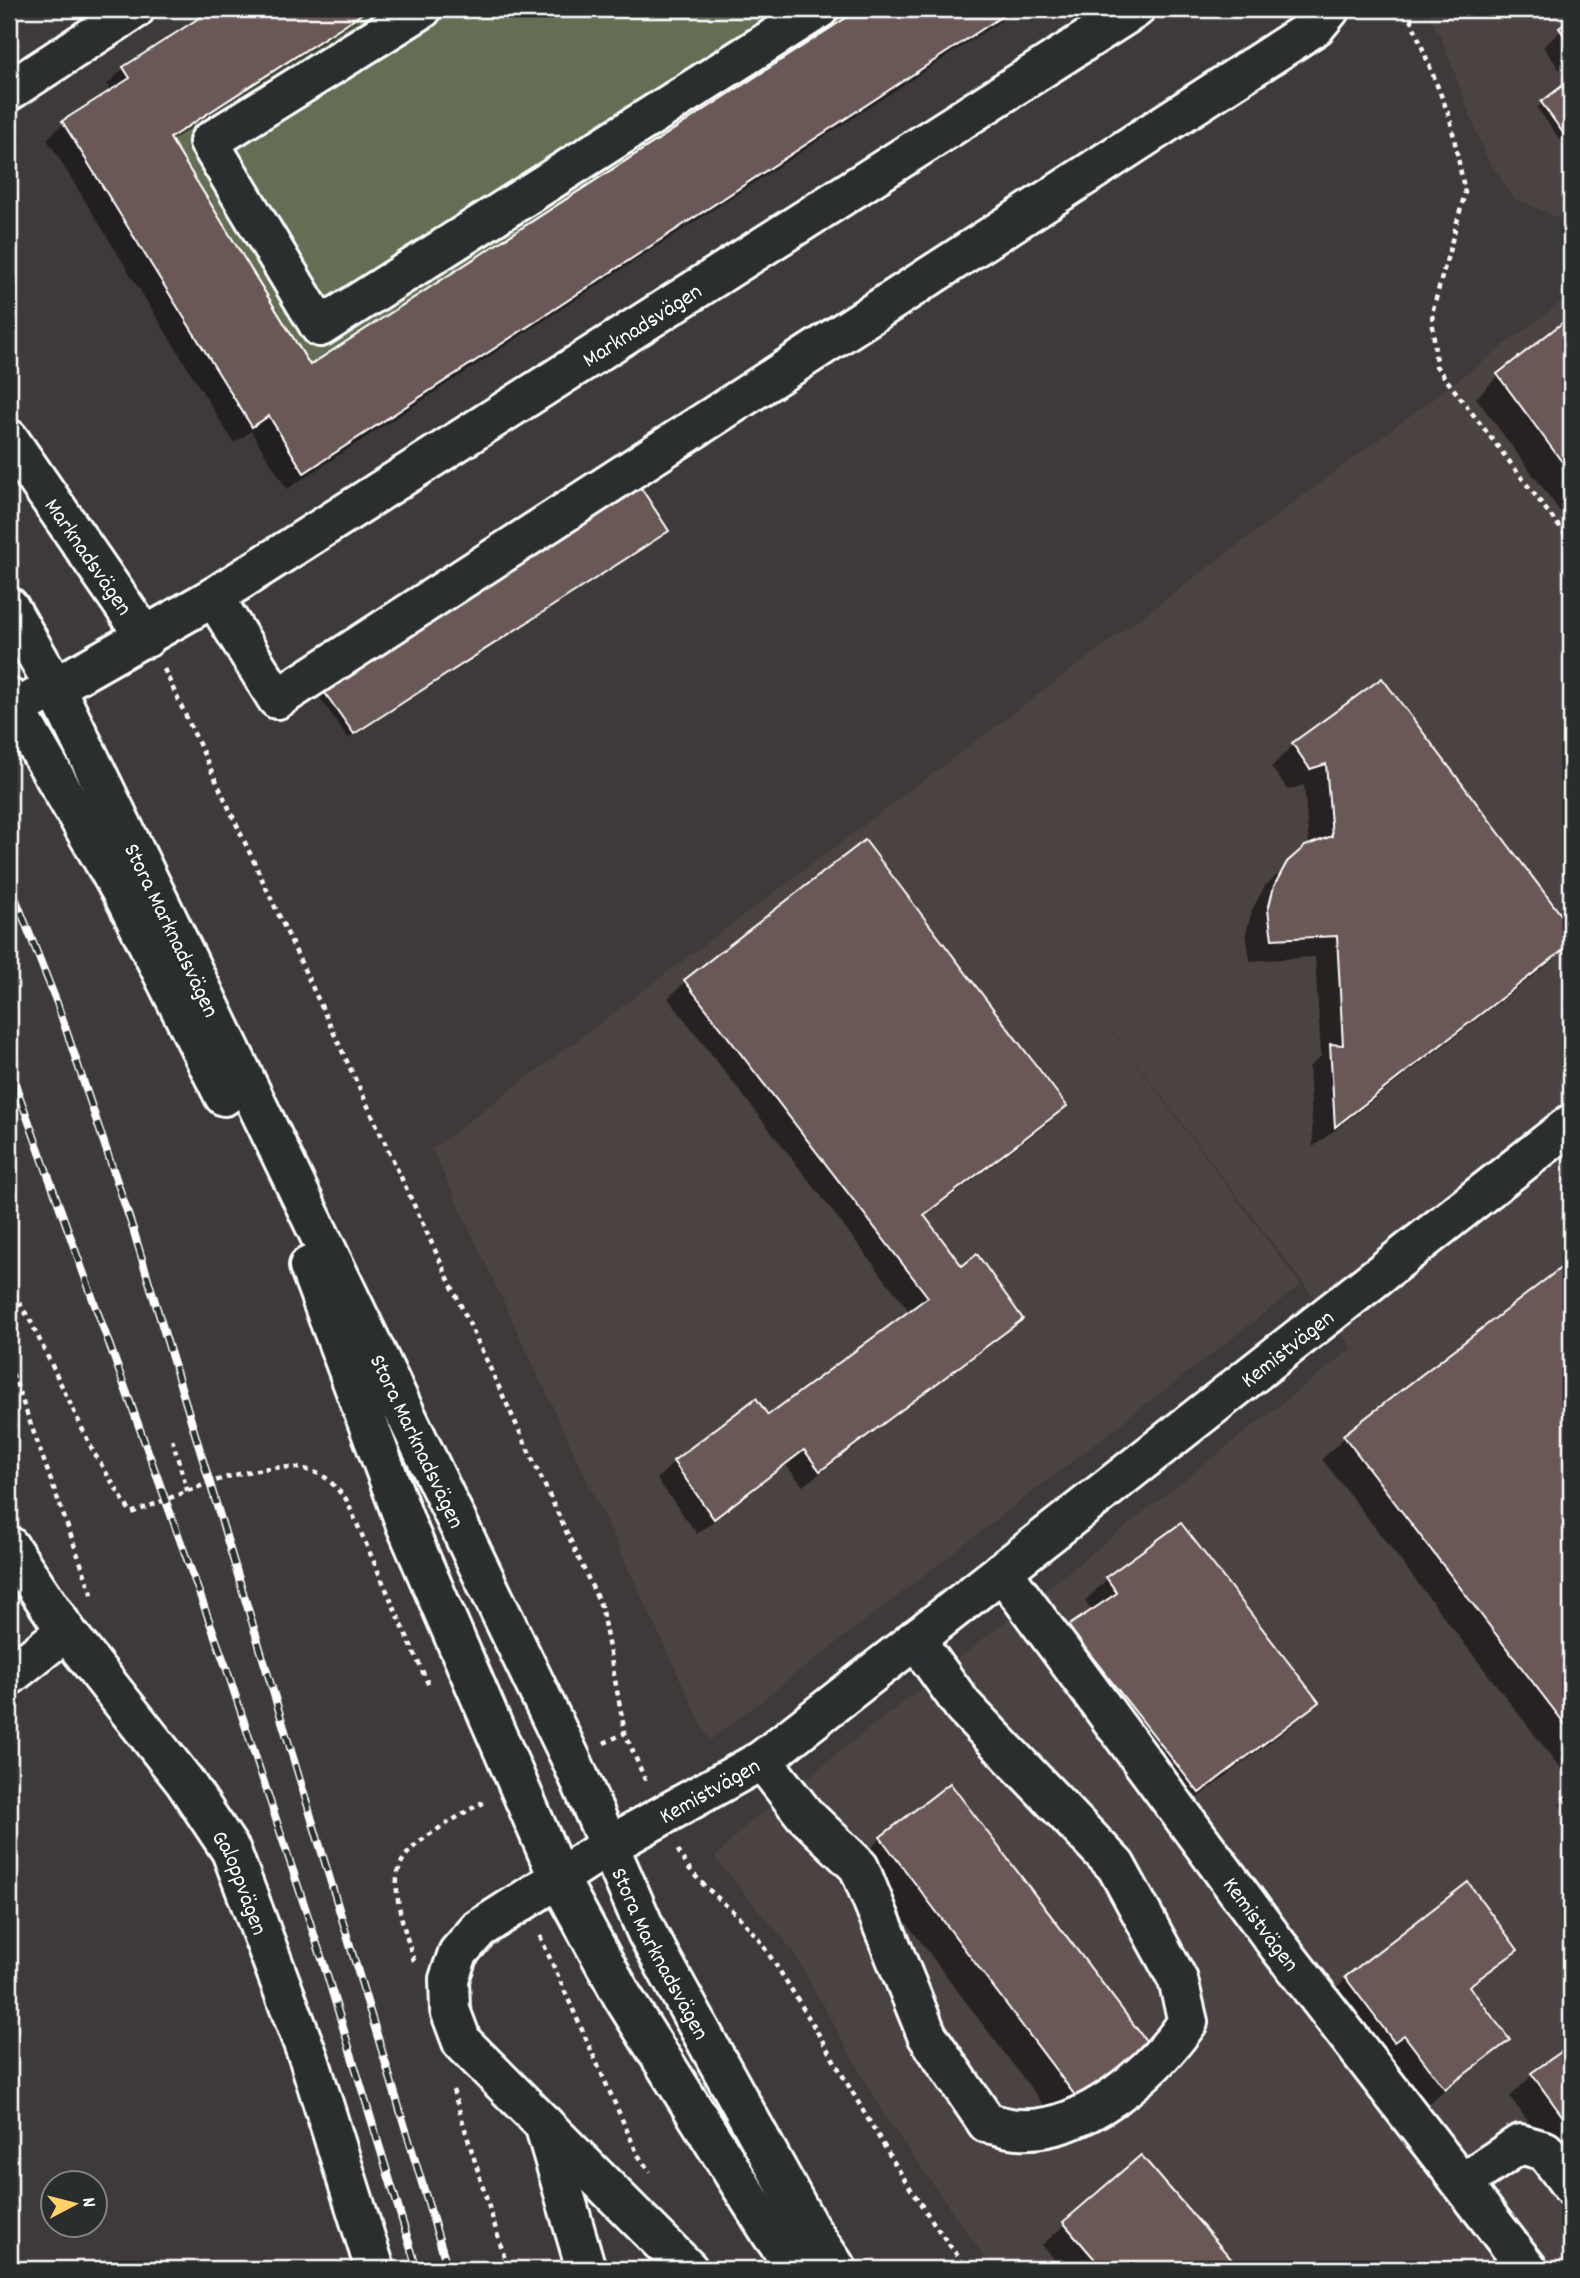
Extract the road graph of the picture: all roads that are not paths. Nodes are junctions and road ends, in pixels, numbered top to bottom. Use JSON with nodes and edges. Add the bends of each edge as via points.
{"nodes":[{"id":1,"x":135,"y":9,"type":"edge"},
{"id":2,"x":422,"y":9,"type":"edge"},
{"id":3,"x":819,"y":9,"type":"edge"},
{"id":4,"x":1135,"y":9,"type":"edge"},
{"id":5,"x":1330,"y":9,"type":"edge"},
{"id":6,"x":9,"y":91,"type":"edge"},
{"id":7,"x":9,"y":439,"type":"edge"},
{"id":8,"x":214,"y":597,"type":"junction"},
{"id":9,"x":9,"y":607,"type":"edge"},
{"id":10,"x":146,"y":638,"type":"junction"},
{"id":11,"x":56,"y":689,"type":"junction"},
{"id":12,"x":11,"y":703,"type":"edge"},
{"id":13,"x":1571,"y":1124,"type":"edge"},
{"id":14,"x":9,"y":1546,"type":"edge"},
{"id":15,"x":1002,"y":1571,"type":"junction"},
{"id":16,"x":66,"y":1631,"type":"junction"},
{"id":17,"x":915,"y":1639,"type":"junction"},
{"id":18,"x":9,"y":1676,"type":"edge"},
{"id":19,"x":762,"y":1759,"type":"junction"},
{"id":20,"x":610,"y":1845,"type":"junction"},
{"id":21,"x":559,"y":1879,"type":"junction"},
{"id":22,"x":544,"y":2122,"type":"junction"},
{"id":23,"x":1462,"y":2183,"type":"junction"},
{"id":24,"x":1571,"y":2186,"type":"edge"},
{"id":25,"x":374,"y":2269,"type":"edge"},
{"id":26,"x":586,"y":2269,"type":"edge"},
{"id":27,"x":688,"y":2269,"type":"edge"},
{"id":28,"x":797,"y":2269,"type":"edge"},
{"id":29,"x":837,"y":2269,"type":"edge"},
{"id":30,"x":1528,"y":2269,"type":"edge"}],
"edges":[{"from":1,"to":6,"type":"street"},
{"from":2,"to":3,"type":"street","via":[[209,142],[320,327]]},
{"from":4,"to":8,"type":"street","name":"Marknadsvägen"},
{"from":5,"to":8,"type":"street","via":[[1316,26],[277,699]]},
{"from":7,"to":10,"type":"street","name":"Marknadsvägen"},
{"from":8,"to":10,"type":"street","name":"Marknadsvägen"},
{"from":9,"to":11,"type":"street","name":"Stora Marknadsvägen"},
{"from":10,"to":11,"type":"street","name":"Marknadsvägen"},
{"from":11,"to":12,"type":"street","name":"Marknadsvägen"},
{"from":11,"to":20,"type":"street","name":"Stora Marknadsvägen"},
{"from":12,"to":21,"type":"street","name":"Stora Marknadsvägen","via":[[126,900],[314,1276],[406,1525]]},
{"from":13,"to":15,"type":"street","name":"Kemistvägen"},
{"from":14,"to":16,"type":"street","name":"Galoppvägen"},
{"from":15,"to":17,"type":"street","name":"Kemistvägen"},
{"from":15,"to":23,"type":"street","name":"Kemistvägen","via":[[1276,1943]]},
{"from":16,"to":18,"type":"street"},
{"from":16,"to":25,"type":"street","name":"Galoppvägen","via":[[186,1782],[231,1851],[309,2059]]},
{"from":17,"to":19,"type":"street","name":"Kemistvägen"},
{"from":17,"to":19,"type":"street","via":[[963,1706],[1116,1866],[1178,1980],[1188,2022],[1171,2046],[1100,2107],[1072,2121],[1021,2129],[987,2123],[927,2035],[859,1867],[804,1814]]},
{"from":19,"to":20,"type":"street","name":"Kemistvägen"},
{"from":20,"to":21,"type":"street","name":"Kemistvägen"},
{"from":20,"to":29,"type":"street","name":"Stora Marknadsvägen","via":[[647,1933],[795,2203]]},
{"from":21,"to":22,"type":"street","name":"Kemistvägen","via":[[479,1929],[458,1953],[449,1979],[450,2010],[462,2042]]},
{"from":21,"to":28,"type":"street","name":"Stora Marknadsvägen","via":[[623,1997]]},
{"from":22,"to":26,"type":"street"},
{"from":22,"to":27,"type":"street","name":"Kemistvägen"},
{"from":23,"to":24,"type":"street","via":[[1520,2144],[1545,2151]]},
{"from":23,"to":30,"type":"street","name":"Kemistvägen"}]}
